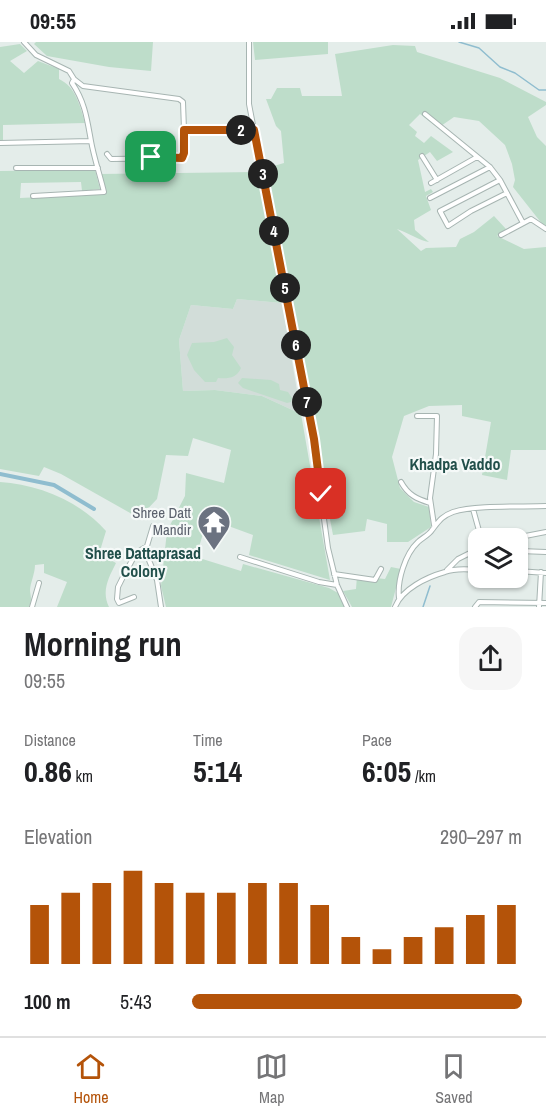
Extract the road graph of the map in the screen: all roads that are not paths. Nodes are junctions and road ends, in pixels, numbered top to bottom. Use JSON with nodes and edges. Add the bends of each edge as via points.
{"nodes":[{"id":1,"x":24,"y":42,"type":"edge"},
{"id":2,"x":249,"y":42,"type":"edge"},
{"id":3,"x":74,"y":79,"type":"junction"},
{"id":4,"x":424,"y":114,"type":"dead end"},
{"id":5,"x":184,"y":130,"type":"junction"},
{"id":6,"x":254,"y":130,"type":"junction"},
{"id":7,"x":91,"y":141,"type":"junction"},
{"id":8,"x":0,"y":143,"type":"edge"},
{"id":9,"x":106,"y":154,"type":"dead end"},
{"id":10,"x":422,"y":156,"type":"dead end"},
{"id":11,"x":477,"y":157,"type":"junction"},
{"id":12,"x":490,"y":167,"type":"junction"},
{"id":13,"x":16,"y":168,"type":"dead end"},
{"id":14,"x":98,"y":168,"type":"junction"},
{"id":15,"x":437,"y":180,"type":"junction"},
{"id":16,"x":500,"y":180,"type":"junction"},
{"id":17,"x":431,"y":183,"type":"dead end"},
{"id":18,"x":507,"y":193,"type":"junction"},
{"id":19,"x":33,"y":196,"type":"dead end"},
{"id":20,"x":430,"y":198,"type":"dead end"},
{"id":21,"x":523,"y":223,"type":"junction"},
{"id":22,"x":546,"y":229,"type":"edge"},
{"id":23,"x":501,"y":235,"type":"dead end"},
{"id":24,"x":417,"y":416,"type":"dead end"},
{"id":25,"x":401,"y":482,"type":"dead end"},
{"id":26,"x":431,"y":503,"type":"junction"},
{"id":27,"x":546,"y":506,"type":"edge"},
{"id":28,"x":473,"y":509,"type":"junction"},
{"id":29,"x":153,"y":526,"type":"dead end"},
{"id":30,"x":434,"y":526,"type":"junction"},
{"id":31,"x":478,"y":528,"type":"edge"},
{"id":32,"x":546,"y":532,"type":"edge"},
{"id":33,"x":528,"y":535,"type":"edge"},
{"id":34,"x":144,"y":548,"type":"junction"},
{"id":35,"x":528,"y":551,"type":"edge"},
{"id":36,"x":546,"y":552,"type":"edge"},
{"id":37,"x":468,"y":554,"type":"edge"},
{"id":38,"x":240,"y":557,"type":"dead end"},
{"id":39,"x":381,"y":569,"type":"dead end"},
{"id":40,"x":468,"y":570,"type":"edge"},
{"id":41,"x":446,"y":571,"type":"junction"},
{"id":42,"x":528,"y":571,"type":"edge"},
{"id":43,"x":544,"y":572,"type":"edge"},
{"id":44,"x":334,"y":574,"type":"junction"},
{"id":45,"x":39,"y":583,"type":"dead end"},
{"id":46,"x":337,"y":585,"type":"junction"},
{"id":47,"x":134,"y":597,"type":"dead end"},
{"id":48,"x":399,"y":598,"type":"junction"},
{"id":49,"x":546,"y":603,"type":"edge"},
{"id":50,"x":539,"y":605,"type":"edge"},
{"id":51,"x":32,"y":607,"type":"edge"},
{"id":52,"x":161,"y":607,"type":"edge"},
{"id":53,"x":347,"y":607,"type":"edge"},
{"id":54,"x":395,"y":607,"type":"edge"},
{"id":55,"x":475,"y":607,"type":"edge"}],
"edges":[{"from":1,"to":3,"type":"street","via":[[36,55],[69,71]]},
{"from":2,"to":6,"type":"street","via":[[249,104]]},
{"from":3,"to":5,"type":"street","via":[[83,86],[179,99],[183,102]]},
{"from":3,"to":7,"type":"street","via":[[72,83],[87,114]]},
{"from":4,"to":11,"type":"street"},
{"from":5,"to":6,"type":"street"},
{"from":5,"to":9,"type":"street","via":[[182,158],[111,159]]},
{"from":6,"to":44,"type":"street","via":[[314,439]]},
{"from":7,"to":8,"type":"street"},
{"from":7,"to":14,"type":"street"},
{"from":10,"to":15,"type":"street"},
{"from":11,"to":12,"type":"street"},
{"from":11,"to":15,"type":"street"},
{"from":12,"to":16,"type":"street"},
{"from":12,"to":20,"type":"street"},
{"from":13,"to":14,"type":"street"},
{"from":14,"to":19,"type":"street","via":[[104,192]]},
{"from":15,"to":17,"type":"street"},
{"from":16,"to":18,"type":"street"},
{"from":16,"to":18,"type":"street","via":[[440,211],[448,226]]},
{"from":18,"to":21,"type":"street"},
{"from":21,"to":22,"type":"street","via":[[531,219]]},
{"from":21,"to":23,"type":"street"},
{"from":24,"to":26,"type":"street","via":[[437,416]]},
{"from":25,"to":26,"type":"street","via":[[418,500]]},
{"from":26,"to":30,"type":"street"},
{"from":27,"to":28,"type":"street"},
{"from":28,"to":30,"type":"street","via":[[441,517]]},
{"from":28,"to":31,"type":"street"},
{"from":29,"to":34,"type":"street"},
{"from":30,"to":48,"type":"street","via":[[410,553],[398,587]]},
{"from":32,"to":33,"type":"street"},
{"from":34,"to":47,"type":"street","via":[[136,554],[118,587],[119,603]]},
{"from":34,"to":52,"type":"street","via":[[157,580]]},
{"from":35,"to":36,"type":"street"},
{"from":37,"to":41,"type":"street"},
{"from":38,"to":46,"type":"street"},
{"from":39,"to":44,"type":"street","via":[[375,580]]},
{"from":40,"to":41,"type":"street"},
{"from":41,"to":48,"type":"street"},
{"from":42,"to":43,"type":"street"},
{"from":43,"to":50,"type":"street"},
{"from":44,"to":46,"type":"street"},
{"from":45,"to":51,"type":"street"},
{"from":46,"to":53,"type":"street"},
{"from":48,"to":54,"type":"street"},
{"from":49,"to":50,"type":"street"},
{"from":50,"to":55,"type":"street","via":[[479,602]]}]}
